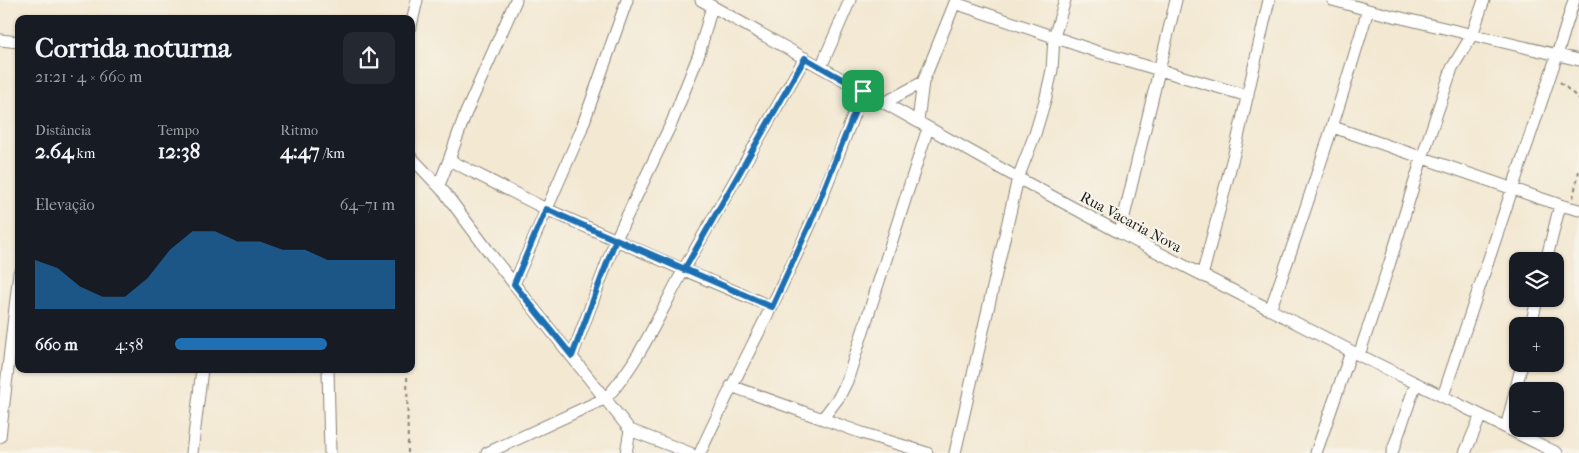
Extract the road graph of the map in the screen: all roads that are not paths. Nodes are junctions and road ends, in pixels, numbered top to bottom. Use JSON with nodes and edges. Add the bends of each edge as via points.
{"nodes":[{"id":1,"x":417,"y":0,"type":"edge"},
{"id":2,"x":516,"y":0,"type":"edge"},
{"id":3,"x":627,"y":0,"type":"edge"},
{"id":4,"x":700,"y":0,"type":"edge"},
{"id":5,"x":850,"y":0,"type":"edge"},
{"id":6,"x":1065,"y":0,"type":"edge"},
{"id":7,"x":1176,"y":0,"type":"edge"},
{"id":8,"x":1270,"y":0,"type":"edge"},
{"id":9,"x":1334,"y":0,"type":"edge"},
{"id":10,"x":1484,"y":0,"type":"edge"},
{"id":11,"x":1574,"y":0,"type":"edge"},
{"id":12,"x":956,"y":2,"type":"edge"},
{"id":13,"x":712,"y":6,"type":"junction"},
{"id":14,"x":1368,"y":10,"type":"junction"},
{"id":15,"x":414,"y":15,"type":"edge"},
{"id":16,"x":1472,"y":35,"type":"junction"},
{"id":17,"x":1054,"y":37,"type":"junction"},
{"id":18,"x":0,"y":40,"type":"edge"},
{"id":19,"x":15,"y":42,"type":"edge"},
{"id":20,"x":1557,"y":55,"type":"junction"},
{"id":21,"x":805,"y":58,"type":"junction"},
{"id":22,"x":1579,"y":60,"type":"edge"},
{"id":23,"x":821,"y":67,"type":"junction"},
{"id":24,"x":1159,"y":70,"type":"junction"},
{"id":25,"x":923,"y":82,"type":"junction"},
{"id":26,"x":863,"y":91,"type":"junction"},
{"id":27,"x":1248,"y":96,"type":"junction"},
{"id":28,"x":884,"y":103,"type":"junction"},
{"id":29,"x":918,"y":121,"type":"junction"},
{"id":30,"x":1333,"y":127,"type":"junction"},
{"id":31,"x":928,"y":128,"type":"junction"},
{"id":32,"x":1422,"y":158,"type":"junction"},
{"id":33,"x":449,"y":160,"type":"junction"},
{"id":34,"x":415,"y":161,"type":"edge"},
{"id":35,"x":1018,"y":178,"type":"junction"},
{"id":36,"x":439,"y":185,"type":"junction"},
{"id":37,"x":1512,"y":188,"type":"junction"},
{"id":38,"x":1570,"y":208,"type":"edge"},
{"id":39,"x":546,"y":209,"type":"junction"},
{"id":40,"x":1120,"y":233,"type":"junction"},
{"id":41,"x":616,"y":239,"type":"junction"},
{"id":42,"x":1550,"y":252,"type":"edge"},
{"id":43,"x":684,"y":270,"type":"junction"},
{"id":44,"x":1202,"y":276,"type":"junction"},
{"id":45,"x":514,"y":284,"type":"junction"},
{"id":46,"x":772,"y":307,"type":"junction"},
{"id":47,"x":1270,"y":310,"type":"junction"},
{"id":48,"x":15,"y":336,"type":"edge"},
{"id":49,"x":1355,"y":353,"type":"junction"},
{"id":50,"x":572,"y":356,"type":"junction"},
{"id":51,"x":1520,"y":372,"type":"edge"},
{"id":52,"x":202,"y":373,"type":"edge"},
{"id":53,"x":328,"y":373,"type":"edge"},
{"id":54,"x":1416,"y":383,"type":"junction"},
{"id":55,"x":731,"y":386,"type":"junction"},
{"id":56,"x":1443,"y":396,"type":"junction"},
{"id":57,"x":606,"y":398,"type":"junction"},
{"id":58,"x":1481,"y":414,"type":"junction"},
{"id":59,"x":823,"y":418,"type":"junction"},
{"id":60,"x":1506,"y":428,"type":"junction"},
{"id":61,"x":630,"y":430,"type":"junction"},
{"id":62,"x":0,"y":437,"type":"edge"},
{"id":63,"x":1550,"y":451,"type":"edge"},
{"id":64,"x":192,"y":453,"type":"edge"},
{"id":65,"x":330,"y":453,"type":"edge"},
{"id":66,"x":487,"y":453,"type":"edge"},
{"id":67,"x":626,"y":453,"type":"edge"},
{"id":68,"x":690,"y":453,"type":"edge"},
{"id":69,"x":700,"y":453,"type":"edge"},
{"id":70,"x":927,"y":453,"type":"edge"},
{"id":71,"x":955,"y":453,"type":"edge"},
{"id":72,"x":1316,"y":453,"type":"edge"},
{"id":73,"x":1392,"y":453,"type":"edge"},
{"id":74,"x":1465,"y":453,"type":"edge"}],
"edges":[{"from":1,"to":15,"type":"street"},
{"from":2,"to":33,"type":"street"},
{"from":3,"to":39,"type":"street","via":[[580,133]]},
{"from":4,"to":13,"type":"street","name":"Rua Vacaria Nova"},
{"from":5,"to":23,"type":"street"},
{"from":6,"to":17,"type":"street"},
{"from":7,"to":24,"type":"street"},
{"from":8,"to":27,"type":"street"},
{"from":9,"to":14,"type":"street"},
{"from":10,"to":16,"type":"street"},
{"from":11,"to":20,"type":"street"},
{"from":12,"to":17,"type":"street"},
{"from":12,"to":25,"type":"street"},
{"from":13,"to":21,"type":"street","name":"Rua Vacaria Nova"},
{"from":13,"to":41,"type":"street","via":[[699,54],[672,122]]},
{"from":14,"to":16,"type":"street"},
{"from":14,"to":30,"type":"street"},
{"from":16,"to":20,"type":"street"},
{"from":16,"to":32,"type":"street","via":[[1452,68]]},
{"from":17,"to":24,"type":"street"},
{"from":17,"to":35,"type":"street","via":[[1046,97],[1036,134]]},
{"from":18,"to":19,"type":"street"},
{"from":20,"to":22,"type":"street"},
{"from":20,"to":37,"type":"street"},
{"from":21,"to":23,"type":"street","name":"Rua Vacaria Nova"},
{"from":21,"to":43,"type":"street"},
{"from":23,"to":26,"type":"street","name":"Rua Vacaria Nova"},
{"from":24,"to":27,"type":"street"},
{"from":24,"to":40,"type":"street"},
{"from":25,"to":28,"type":"street"},
{"from":25,"to":29,"type":"street"},
{"from":26,"to":28,"type":"street","name":"Rua Vacaria Nova"},
{"from":26,"to":46,"type":"street","via":[[810,224]]},
{"from":27,"to":44,"type":"street"},
{"from":28,"to":29,"type":"street","name":"Rua Vacaria Nova"},
{"from":29,"to":31,"type":"street","name":"Rua Vacaria Nova"},
{"from":30,"to":32,"type":"street"},
{"from":30,"to":47,"type":"street"},
{"from":31,"to":35,"type":"street","name":"Rua Vacaria Nova"},
{"from":31,"to":59,"type":"street","via":[[848,381]]},
{"from":32,"to":37,"type":"street"},
{"from":32,"to":49,"type":"street","via":[[1390,262]]},
{"from":33,"to":36,"type":"street"},
{"from":33,"to":39,"type":"street"},
{"from":34,"to":36,"type":"street"},
{"from":35,"to":40,"type":"street","name":"Rua Vacaria Nova"},
{"from":35,"to":71,"type":"street"},
{"from":36,"to":45,"type":"street"},
{"from":37,"to":38,"type":"street"},
{"from":37,"to":56,"type":"street"},
{"from":38,"to":42,"type":"street"},
{"from":39,"to":41,"type":"street"},
{"from":39,"to":45,"type":"street"},
{"from":40,"to":44,"type":"street","name":"Rua Vacaria Nova"},
{"from":41,"to":43,"type":"street"},
{"from":41,"to":50,"type":"street"},
{"from":43,"to":46,"type":"street"},
{"from":43,"to":57,"type":"street","via":[[635,360]]},
{"from":44,"to":47,"type":"street","name":"Rua Vacaria Nova"},
{"from":45,"to":50,"type":"street"},
{"from":46,"to":55,"type":"street"},
{"from":47,"to":49,"type":"street","name":"Rua Vacaria Nova"},
{"from":48,"to":62,"type":"street"},
{"from":49,"to":54,"type":"street","name":"Rua Vacaria Nova"},
{"from":49,"to":72,"type":"street"},
{"from":50,"to":57,"type":"street"},
{"from":51,"to":60,"type":"street"},
{"from":52,"to":64,"type":"street"},
{"from":53,"to":65,"type":"street"},
{"from":54,"to":56,"type":"street","name":"Rua Vacaria Nova"},
{"from":54,"to":73,"type":"street"},
{"from":55,"to":59,"type":"street"},
{"from":55,"to":69,"type":"street"},
{"from":56,"to":58,"type":"street","name":"Rua Vacaria Nova"},
{"from":57,"to":61,"type":"street"},
{"from":57,"to":66,"type":"street"},
{"from":58,"to":60,"type":"street","name":"Rua Vacaria Nova"},
{"from":58,"to":74,"type":"street"},
{"from":59,"to":70,"type":"street"},
{"from":60,"to":63,"type":"street","name":"Rua Vacaria Nova"},
{"from":61,"to":67,"type":"street"},
{"from":61,"to":68,"type":"street"}]}
